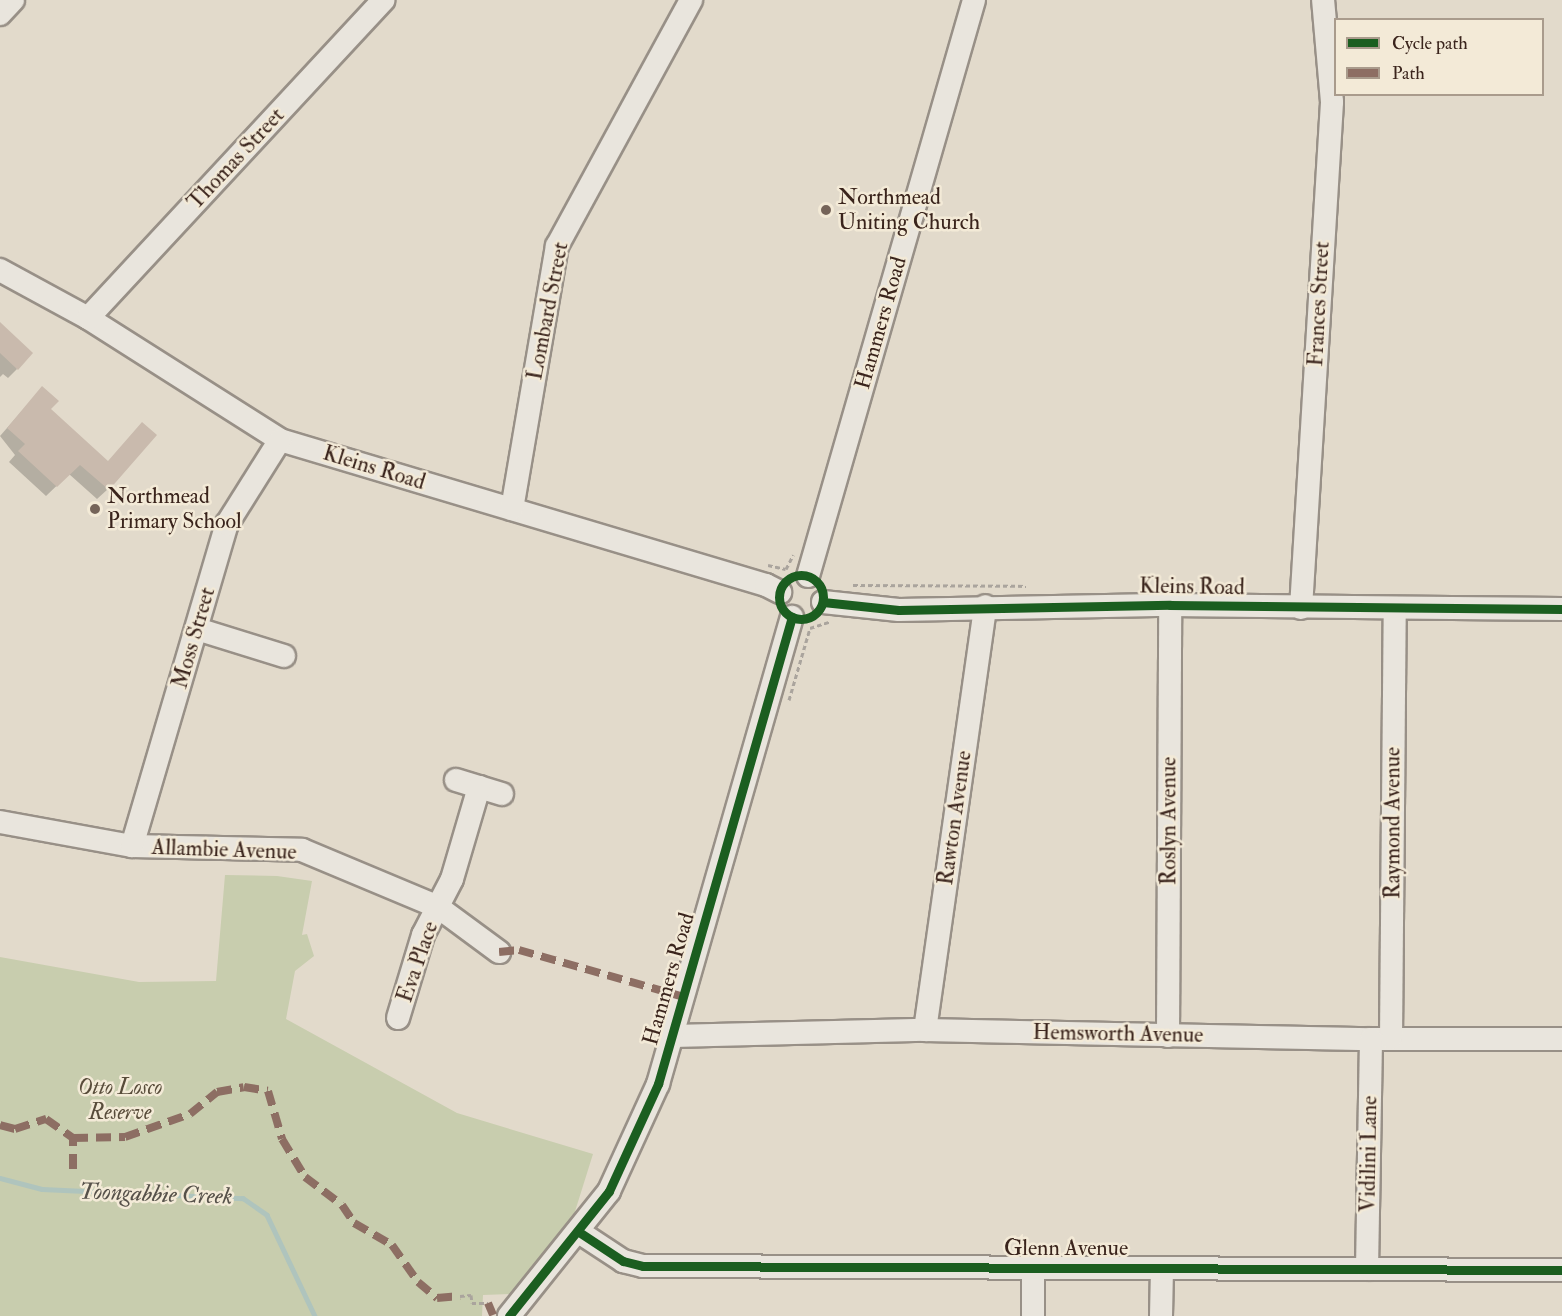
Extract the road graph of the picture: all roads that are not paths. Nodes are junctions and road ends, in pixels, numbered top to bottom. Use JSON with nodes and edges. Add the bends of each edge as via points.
{"nodes":[{"id":1,"x":13,"y":0,"type":"edge"},
{"id":2,"x":383,"y":0,"type":"edge"},
{"id":3,"x":691,"y":0,"type":"edge"},
{"id":4,"x":974,"y":0,"type":"edge"},
{"id":5,"x":1323,"y":0,"type":"edge"},
{"id":6,"x":0,"y":14,"type":"edge"},
{"id":7,"x":0,"y":270,"type":"edge"},
{"id":8,"x":88,"y":318,"type":"junction"},
{"id":9,"x":280,"y":440,"type":"junction"},
{"id":10,"x":512,"y":509,"type":"junction"},
{"id":11,"x":808,"y":576,"type":"junction"},
{"id":12,"x":780,"y":592,"type":"junction"},
{"id":13,"x":823,"y":602,"type":"junction"},
{"id":14,"x":985,"y":606,"type":"junction"},
{"id":15,"x":1170,"y":606,"type":"junction"},
{"id":16,"x":1301,"y":608,"type":"junction"},
{"id":17,"x":1395,"y":609,"type":"junction"},
{"id":18,"x":1562,"y":609,"type":"edge"},
{"id":19,"x":792,"y":617,"type":"junction"},
{"id":20,"x":197,"y":629,"type":"junction"},
{"id":21,"x":284,"y":656,"type":"dead end"},
{"id":22,"x":456,"y":780,"type":"dead end"},
{"id":23,"x":479,"y":787,"type":"junction"},
{"id":24,"x":502,"y":794,"type":"dead end"},
{"id":25,"x":0,"y":822,"type":"edge"},
{"id":26,"x":132,"y":846,"type":"junction"},
{"id":27,"x":438,"y":908,"type":"junction"},
{"id":28,"x":499,"y":952,"type":"dead end"},
{"id":29,"x":398,"y":1018,"type":"dead end"},
{"id":30,"x":925,"y":1030,"type":"junction"},
{"id":31,"x":673,"y":1036,"type":"junction"},
{"id":32,"x":1168,"y":1036,"type":"junction"},
{"id":33,"x":1381,"y":1039,"type":"junction"},
{"id":34,"x":1562,"y":1039,"type":"edge"},
{"id":35,"x":579,"y":1232,"type":"junction"},
{"id":36,"x":1033,"y":1268,"type":"junction"},
{"id":37,"x":1162,"y":1269,"type":"junction"},
{"id":38,"x":1367,"y":1269,"type":"junction"},
{"id":39,"x":1562,"y":1270,"type":"edge"},
{"id":40,"x":509,"y":1316,"type":"edge"},
{"id":41,"x":1033,"y":1316,"type":"edge"},
{"id":42,"x":1161,"y":1316,"type":"edge"}],
"edges":[{"from":1,"to":6,"type":"street"},
{"from":2,"to":8,"type":"street","name":"Thomas Street"},
{"from":3,"to":10,"type":"street","name":"Lombard Street","via":[[557,246]]},
{"from":4,"to":11,"type":"street","name":"Hammers Road"},
{"from":5,"to":16,"type":"street","name":"Frances Street","via":[[1332,102]]},
{"from":7,"to":8,"type":"street","name":"Kleins Road"},
{"from":8,"to":9,"type":"street","name":"Kleins Road"},
{"from":9,"to":10,"type":"street","name":"Kleins Road"},
{"from":9,"to":20,"type":"street","name":"Moss Street","via":[[227,524]]},
{"from":10,"to":12,"type":"street","name":"Kleins Road"},
{"from":11,"to":12,"type":"street","via":[[794,576]]},
{"from":11,"to":13,"type":"street","via":[[819,583]]},
{"from":12,"to":19,"type":"street","via":[[780,604]]},
{"from":13,"to":14,"type":"street","name":"Kleins Road","via":[[899,610]]},
{"from":13,"to":19,"type":"street","via":[[811,617]]},
{"from":14,"to":15,"type":"street","name":"Kleins Road"},
{"from":14,"to":30,"type":"street","name":"Rawton Avenue"},
{"from":15,"to":16,"type":"street","name":"Kleins Road"},
{"from":15,"to":32,"type":"street","name":"Roslyn Avenue"},
{"from":16,"to":17,"type":"street","name":"Kleins Road"},
{"from":17,"to":18,"type":"street","name":"Kleins Road"},
{"from":17,"to":33,"type":"street","name":"Raymond Avenue"},
{"from":19,"to":31,"type":"street","name":"Hammers Road"},
{"from":20,"to":21,"type":"street"},
{"from":20,"to":26,"type":"street","name":"Moss Street"},
{"from":22,"to":23,"type":"street"},
{"from":23,"to":24,"type":"street"},
{"from":23,"to":27,"type":"street","name":"Eva Place","via":[[452,879]]},
{"from":25,"to":26,"type":"street","name":"Allambie Avenue"},
{"from":26,"to":27,"type":"street","name":"Allambie Avenue","via":[[302,850]]},
{"from":27,"to":28,"type":"street","name":"Allambie Avenue"},
{"from":27,"to":29,"type":"street","name":"Eva Place","via":[[423,935]]},
{"from":30,"to":31,"type":"street","name":"Hemsworth Avenue"},
{"from":30,"to":32,"type":"street","name":"Hemsworth Avenue"},
{"from":31,"to":35,"type":"street","name":"Hammers Road","via":[[630,1152],[609,1191]]},
{"from":32,"to":33,"type":"street","name":"Hemsworth Avenue"},
{"from":33,"to":34,"type":"street","name":"Hemsworth Avenue"},
{"from":33,"to":38,"type":"street","name":"Vidilini Lane"},
{"from":35,"to":36,"type":"street","name":"Glenn Avenue","via":[[623,1261],[643,1266]]},
{"from":35,"to":40,"type":"street","name":"Hammers Road"},
{"from":36,"to":37,"type":"street","name":"Glenn Avenue"},
{"from":36,"to":41,"type":"street"},
{"from":37,"to":38,"type":"street","name":"Glenn Avenue"},
{"from":37,"to":42,"type":"street"},
{"from":38,"to":39,"type":"street","name":"Glenn Avenue"}]}
